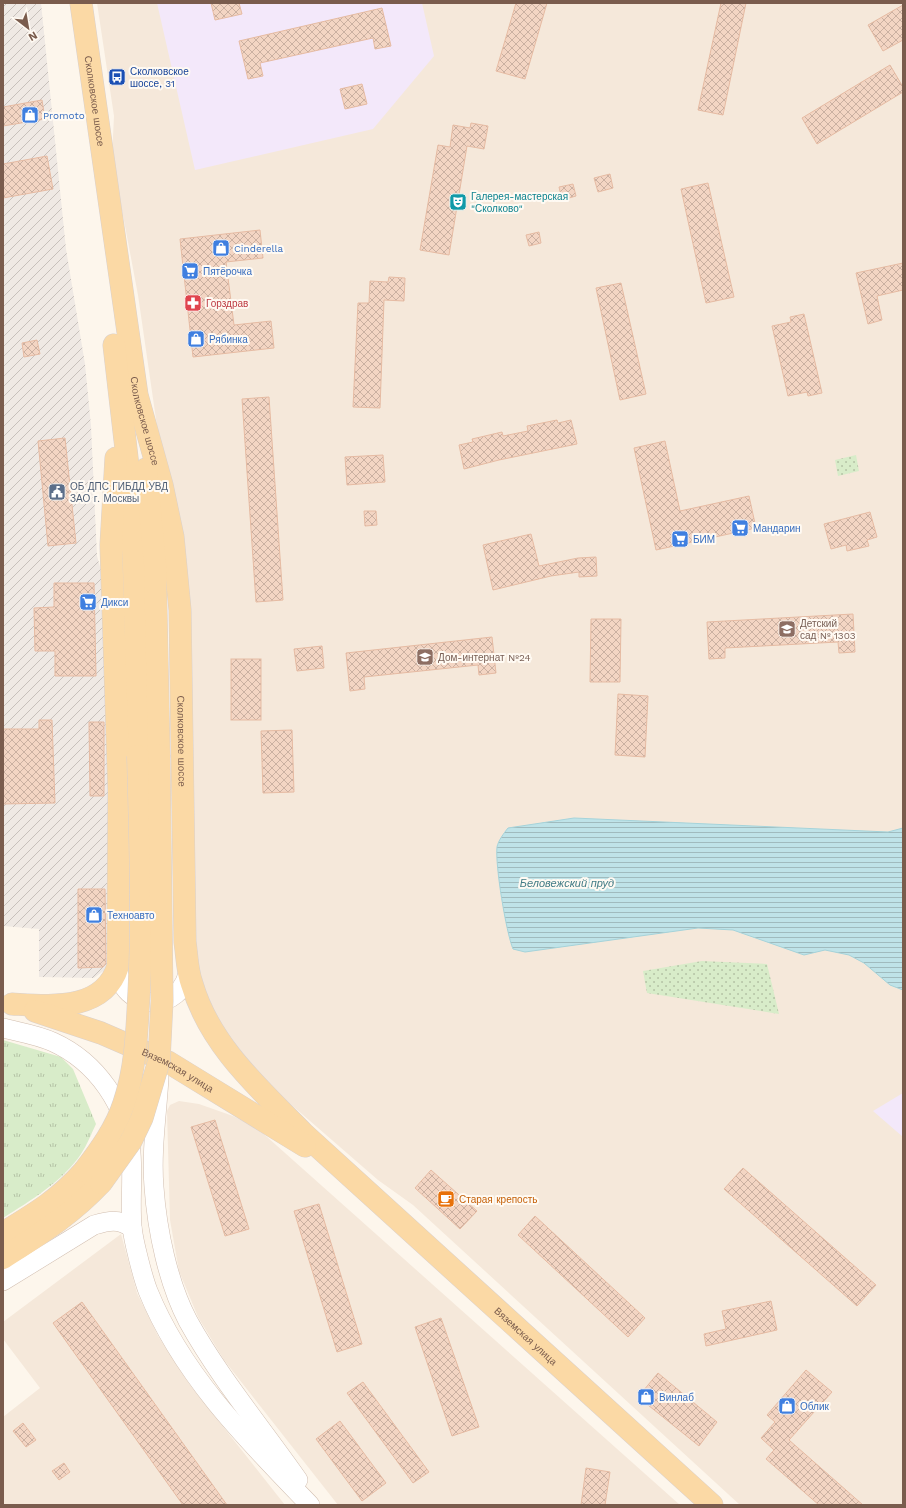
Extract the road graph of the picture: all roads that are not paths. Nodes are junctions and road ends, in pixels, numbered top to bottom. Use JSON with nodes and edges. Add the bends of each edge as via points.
{"nodes":[{"id":1,"x":67,"y":3,"type":"edge"},
{"id":2,"x":81,"y":3,"type":"edge"},
{"id":3,"x":116,"y":359,"type":"junction"},
{"id":4,"x":136,"y":395,"type":"junction"},
{"id":5,"x":149,"y":755,"type":"junction"},
{"id":6,"x":118,"y":966,"type":"junction"},
{"id":7,"x":190,"y":976,"type":"junction"},
{"id":8,"x":8,"y":1003,"type":"edge"},
{"id":9,"x":3,"y":1028,"type":"edge"},
{"id":10,"x":159,"y":1061,"type":"junction"},
{"id":11,"x":339,"y":1167,"type":"junction"},
{"id":12,"x":92,"y":1177,"type":"junction"},
{"id":13,"x":132,"y":1228,"type":"junction"},
{"id":14,"x":3,"y":1233,"type":"edge"},
{"id":15,"x":3,"y":1258,"type":"edge"},
{"id":16,"x":3,"y":1281,"type":"edge"},
{"id":17,"x":310,"y":1505,"type":"edge"},
{"id":18,"x":316,"y":1505,"type":"edge"},
{"id":19,"x":712,"y":1505,"type":"edge"}],
"edges":[{"from":1,"to":3,"type":"main road","name":"Сколковское шоссе"},
{"from":2,"to":4,"type":"main road","name":"Сколковское шоссе"},
{"from":3,"to":5,"type":"main road","via":[[129,475]]},
{"from":3,"to":6,"type":"main road","via":[[116,450],[111,545],[119,790]]},
{"from":4,"to":5,"type":"main road","via":[[155,564]]},
{"from":4,"to":7,"type":"main road","name":"Сколковское шоссе","via":[[162,486],[173,537],[178,596],[185,942]]},
{"from":5,"to":10,"type":"main road","bridge":true,"via":[[162,1001]]},
{"from":5,"to":12,"type":"main road","bridge":true,"via":[[135,1054],[128,1090]]},
{"from":6,"to":7,"type":"street","via":[[120,978],[129,993],[140,1000],[152,1002],[170,998],[180,991]]},
{"from":6,"to":8,"type":"main road","via":[[110,982],[96,994],[78,1003],[54,1007]]},
{"from":7,"to":11,"type":"main road","name":"Вяземская улица","via":[[215,1034],[227,1052],[252,1081]]},
{"from":8,"to":11,"type":"main road","name":"Вяземская улица","via":[[101,1033],[168,1062]]},
{"from":9,"to":13,"type":"street","via":[[52,1042],[78,1057],[102,1079],[118,1105],[126,1126],[131,1153]]},
{"from":10,"to":12,"type":"main road","bridge":true,"via":[[142,1118],[131,1141]]},
{"from":10,"to":18,"type":"street","bridge":true,"via":[[154,1187],[168,1270],[188,1320],[204,1347]]},
{"from":11,"to":19,"type":"main road","name":"Вяземская улица"},
{"from":12,"to":14,"type":"main road"},
{"from":12,"to":15,"type":"main road","via":[[81,1204]]},
{"from":13,"to":16,"type":"street","via":[[119,1221],[94,1225]]},
{"from":13,"to":17,"type":"street","via":[[147,1289],[178,1352],[256,1449]]}]}
